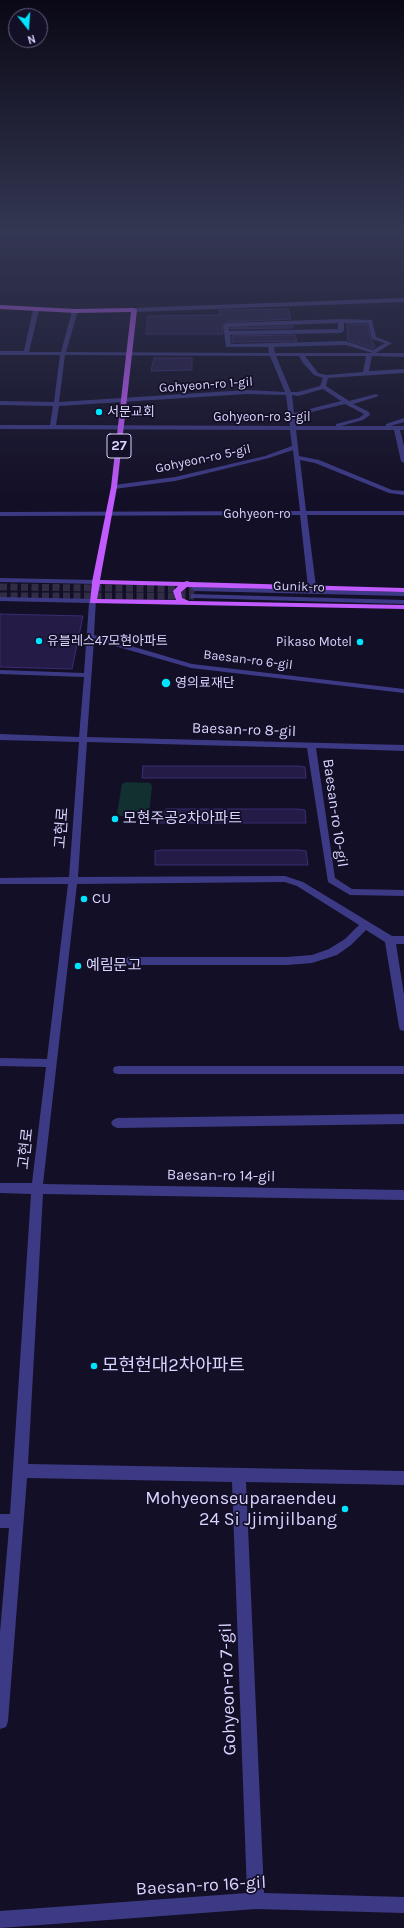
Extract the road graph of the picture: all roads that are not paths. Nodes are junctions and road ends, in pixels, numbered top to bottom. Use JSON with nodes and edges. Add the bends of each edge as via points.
{"nodes":[{"id":1,"x":33,"y":323,"type":"edge"},
{"id":2,"x":72,"y":323,"type":"edge"},
{"id":3,"x":133,"y":323,"type":"edge"},
{"id":4,"x":284,"y":323,"type":"edge"},
{"id":5,"x":341,"y":323,"type":"edge"},
{"id":6,"x":370,"y":323,"type":"edge"},
{"id":7,"x":226,"y":333,"type":"junction"},
{"id":8,"x":271,"y":345,"type":"junction"},
{"id":9,"x":0,"y":353,"type":"edge"},
{"id":10,"x":26,"y":353,"type":"junction"},
{"id":11,"x":63,"y":353,"type":"junction"},
{"id":12,"x":130,"y":354,"type":"junction"},
{"id":13,"x":272,"y":354,"type":"junction"},
{"id":14,"x":302,"y":354,"type":"junction"},
{"id":15,"x":369,"y":355,"type":"junction"},
{"id":16,"x":404,"y":355,"type":"edge"},
{"id":17,"x":404,"y":371,"type":"edge"},
{"id":18,"x":366,"y":373,"type":"junction"},
{"id":19,"x":326,"y":377,"type":"junction"},
{"id":20,"x":323,"y":387,"type":"junction"},
{"id":21,"x":289,"y":394,"type":"junction"},
{"id":22,"x":376,"y":396,"type":"dead end"},
{"id":23,"x":124,"y":401,"type":"junction"},
{"id":24,"x":0,"y":403,"type":"edge"},
{"id":25,"x":346,"y":403,"type":"junction"},
{"id":26,"x":56,"y":404,"type":"junction"},
{"id":27,"x":292,"y":415,"type":"junction"},
{"id":28,"x":404,"y":420,"type":"edge"},
{"id":29,"x":0,"y":427,"type":"edge"},
{"id":30,"x":53,"y":428,"type":"junction"},
{"id":31,"x":294,"y":428,"type":"junction"},
{"id":32,"x":334,"y":428,"type":"junction"},
{"id":33,"x":380,"y":428,"type":"junction"},
{"id":34,"x":396,"y":428,"type":"junction"},
{"id":35,"x":404,"y":428,"type":"edge"},
{"id":36,"x":121,"y":429,"type":"junction"},
{"id":37,"x":294,"y":447,"type":"junction"},
{"id":38,"x":403,"y":449,"type":"edge"},
{"id":39,"x":296,"y":457,"type":"junction"},
{"id":40,"x":404,"y":461,"type":"edge"},
{"id":41,"x":114,"y":487,"type":"junction"},
{"id":42,"x":404,"y":493,"type":"edge"},
{"id":43,"x":0,"y":514,"type":"edge"},
{"id":44,"x":109,"y":514,"type":"junction"},
{"id":45,"x":303,"y":514,"type":"junction"},
{"id":46,"x":404,"y":514,"type":"edge"},
{"id":47,"x":0,"y":580,"type":"edge"},
{"id":48,"x":66,"y":581,"type":"junction"},
{"id":49,"x":96,"y":582,"type":"junction"},
{"id":50,"x":188,"y":583,"type":"junction"},
{"id":51,"x":312,"y":587,"type":"junction"},
{"id":52,"x":404,"y":590,"type":"edge"},
{"id":53,"x":404,"y":594,"type":"edge"},
{"id":54,"x":0,"y":599,"type":"edge"},
{"id":55,"x":64,"y":600,"type":"junction"},
{"id":56,"x":93,"y":601,"type":"junction"},
{"id":57,"x":186,"y":602,"type":"junction"},
{"id":58,"x":404,"y":602,"type":"edge"},
{"id":59,"x":404,"y":607,"type":"edge"},
{"id":60,"x":92,"y":637,"type":"junction"},
{"id":61,"x":0,"y":672,"type":"edge"},
{"id":62,"x":88,"y":675,"type":"junction"},
{"id":63,"x":404,"y":691,"type":"edge"},
{"id":64,"x":0,"y":737,"type":"edge"},
{"id":65,"x":84,"y":740,"type":"junction"},
{"id":66,"x":311,"y":746,"type":"junction"},
{"id":67,"x":404,"y":748,"type":"edge"},
{"id":68,"x":2,"y":879,"type":"edge"},
{"id":69,"x":73,"y":881,"type":"junction"},
{"id":70,"x":404,"y":892,"type":"edge"},
{"id":71,"x":365,"y":925,"type":"junction"},
{"id":72,"x":390,"y":940,"type":"junction"},
{"id":73,"x":404,"y":940,"type":"edge"},
{"id":74,"x":128,"y":961,"type":"dead end"},
{"id":75,"x":402,"y":1002,"type":"edge"},
{"id":76,"x":404,"y":1027,"type":"edge"},
{"id":77,"x":0,"y":1062,"type":"edge"},
{"id":78,"x":51,"y":1063,"type":"junction"},
{"id":79,"x":118,"y":1070,"type":"dead end"},
{"id":80,"x":404,"y":1070,"type":"edge"},
{"id":81,"x":404,"y":1119,"type":"edge"},
{"id":82,"x":117,"y":1122,"type":"dead end"},
{"id":83,"x":0,"y":1188,"type":"edge"},
{"id":84,"x":37,"y":1189,"type":"junction"},
{"id":85,"x":404,"y":1195,"type":"edge"},
{"id":86,"x":21,"y":1471,"type":"junction"},
{"id":87,"x":239,"y":1475,"type":"junction"},
{"id":88,"x":404,"y":1478,"type":"edge"},
{"id":89,"x":0,"y":1521,"type":"edge"},
{"id":90,"x":17,"y":1521,"type":"junction"},
{"id":91,"x":0,"y":1721,"type":"edge"},
{"id":92,"x":256,"y":1901,"type":"junction"},
{"id":93,"x":404,"y":1906,"type":"edge"},
{"id":94,"x":0,"y":1920,"type":"edge"}],
"edges":[{"from":1,"to":10,"type":"street"},
{"from":2,"to":11,"type":"street"},
{"from":3,"to":12,"type":"main road","number":"27"},
{"from":4,"to":7,"type":"street","via":[[226,325]]},
{"from":5,"to":7,"type":"street","via":[[341,330]]},
{"from":6,"to":8,"type":"street","via":[[374,338],[389,344],[374,352],[346,343]]},
{"from":7,"to":8,"type":"street","via":[[228,346]]},
{"from":8,"to":13,"type":"street"},
{"from":9,"to":10,"type":"street"},
{"from":10,"to":11,"type":"street"},
{"from":11,"to":12,"type":"street"},
{"from":11,"to":26,"type":"street"},
{"from":12,"to":13,"type":"street"},
{"from":12,"to":23,"type":"main road","number":"27"},
{"from":13,"to":14,"type":"street"},
{"from":13,"to":21,"type":"street"},
{"from":14,"to":15,"type":"street"},
{"from":14,"to":19,"type":"street","via":[[305,362],[316,374]]},
{"from":15,"to":16,"type":"street"},
{"from":15,"to":18,"type":"street"},
{"from":17,"to":18,"type":"street"},
{"from":18,"to":19,"type":"street"},
{"from":19,"to":20,"type":"street"},
{"from":20,"to":21,"type":"street","name":"Gohyeon-ro 1-gil"},
{"from":20,"to":25,"type":"street"},
{"from":21,"to":23,"type":"street","name":"Gohyeon-ro 1-gil","via":[[247,392]]},
{"from":21,"to":27,"type":"street"},
{"from":22,"to":25,"type":"street"},
{"from":23,"to":26,"type":"street"},
{"from":23,"to":36,"type":"main road","number":"27"},
{"from":24,"to":26,"type":"street"},
{"from":25,"to":27,"type":"street"},
{"from":25,"to":32,"type":"street","via":[[367,415]]},
{"from":26,"to":30,"type":"street"},
{"from":27,"to":31,"type":"street"},
{"from":28,"to":33,"type":"street"},
{"from":29,"to":30,"type":"street"},
{"from":30,"to":36,"type":"street"},
{"from":31,"to":32,"type":"street","name":"Gohyeon-ro 3-gil"},
{"from":31,"to":36,"type":"street","name":"Gohyeon-ro 3-gil"},
{"from":31,"to":37,"type":"street"},
{"from":32,"to":33,"type":"street","name":"Gohyeon-ro 3-gil"},
{"from":33,"to":34,"type":"street","name":"Gohyeon-ro 3-gil"},
{"from":34,"to":35,"type":"street","name":"Gohyeon-ro 3-gil"},
{"from":34,"to":38,"type":"street"},
{"from":36,"to":41,"type":"main road","number":"27"},
{"from":37,"to":39,"type":"street"},
{"from":37,"to":41,"type":"street","name":"Gohyeon-ro 5-gil","via":[[218,470]]},
{"from":38,"to":40,"type":"street"},
{"from":39,"to":42,"type":"street","via":[[317,461],[391,492]]},
{"from":39,"to":45,"type":"street"},
{"from":41,"to":44,"type":"main road","number":"27"},
{"from":43,"to":44,"type":"street","name":"Gohyeon-ro"},
{"from":44,"to":45,"type":"street","name":"Gohyeon-ro"},
{"from":44,"to":49,"type":"main road","number":"27"},
{"from":45,"to":46,"type":"street","name":"Gohyeon-ro"},
{"from":45,"to":51,"type":"street"},
{"from":47,"to":48,"type":"street"},
{"from":48,"to":49,"type":"street"},
{"from":48,"to":55,"type":"street","via":[[77,591]]},
{"from":49,"to":50,"type":"main road"},
{"from":49,"to":56,"type":"main road","name":"고현로","number":"27"},
{"from":50,"to":51,"type":"main road"},
{"from":50,"to":57,"type":"main road","via":[[177,591],[178,599]]},
{"from":51,"to":52,"type":"main road"},
{"from":53,"to":58,"type":"street","name":"Gunik-ro","via":[[194,593]]},
{"from":54,"to":55,"type":"street"},
{"from":55,"to":56,"type":"street"},
{"from":56,"to":57,"type":"main road"},
{"from":56,"to":60,"type":"street","name":"고현로"},
{"from":57,"to":59,"type":"main road"},
{"from":60,"to":62,"type":"street","name":"고현로"},
{"from":60,"to":63,"type":"street","name":"Baesan-ro 6-gil","via":[[191,666]]},
{"from":61,"to":62,"type":"street"},
{"from":62,"to":65,"type":"street","name":"고현로"},
{"from":64,"to":65,"type":"street","name":"Baesan-ro 8-gil"},
{"from":65,"to":66,"type":"street","name":"Baesan-ro 8-gil"},
{"from":65,"to":69,"type":"street","name":"고현로"},
{"from":66,"to":67,"type":"street","name":"Baesan-ro 8-gil"},
{"from":66,"to":70,"type":"street","name":"Baesan-ro 10-gil","via":[[331,880],[350,892]]},
{"from":68,"to":69,"type":"street"},
{"from":69,"to":71,"type":"street","via":[[285,879],[300,884]]},
{"from":69,"to":78,"type":"street","name":"고현로"},
{"from":71,"to":72,"type":"street"},
{"from":71,"to":74,"type":"street","via":[[348,942],[332,952],[312,958],[287,961]]},
{"from":72,"to":73,"type":"street"},
{"from":72,"to":75,"type":"street"},
{"from":75,"to":76,"type":"street"},
{"from":77,"to":78,"type":"street"},
{"from":78,"to":84,"type":"street","name":"고현로"},
{"from":79,"to":80,"type":"street"},
{"from":81,"to":82,"type":"street"},
{"from":83,"to":84,"type":"street","name":"Baesan-ro 14-gil"},
{"from":84,"to":85,"type":"street","name":"Baesan-ro 14-gil"},
{"from":84,"to":86,"type":"street","name":"고현로"},
{"from":86,"to":87,"type":"street"},
{"from":86,"to":90,"type":"street","name":"고현로"},
{"from":87,"to":88,"type":"street"},
{"from":87,"to":92,"type":"street","name":"Gohyeon-ro 7-gil"},
{"from":89,"to":90,"type":"street"},
{"from":90,"to":91,"type":"street","name":"고현로"},
{"from":92,"to":93,"type":"street","name":"Baesan-ro 16-gil"},
{"from":92,"to":94,"type":"street","name":"Baesan-ro 16-gil"}]}
